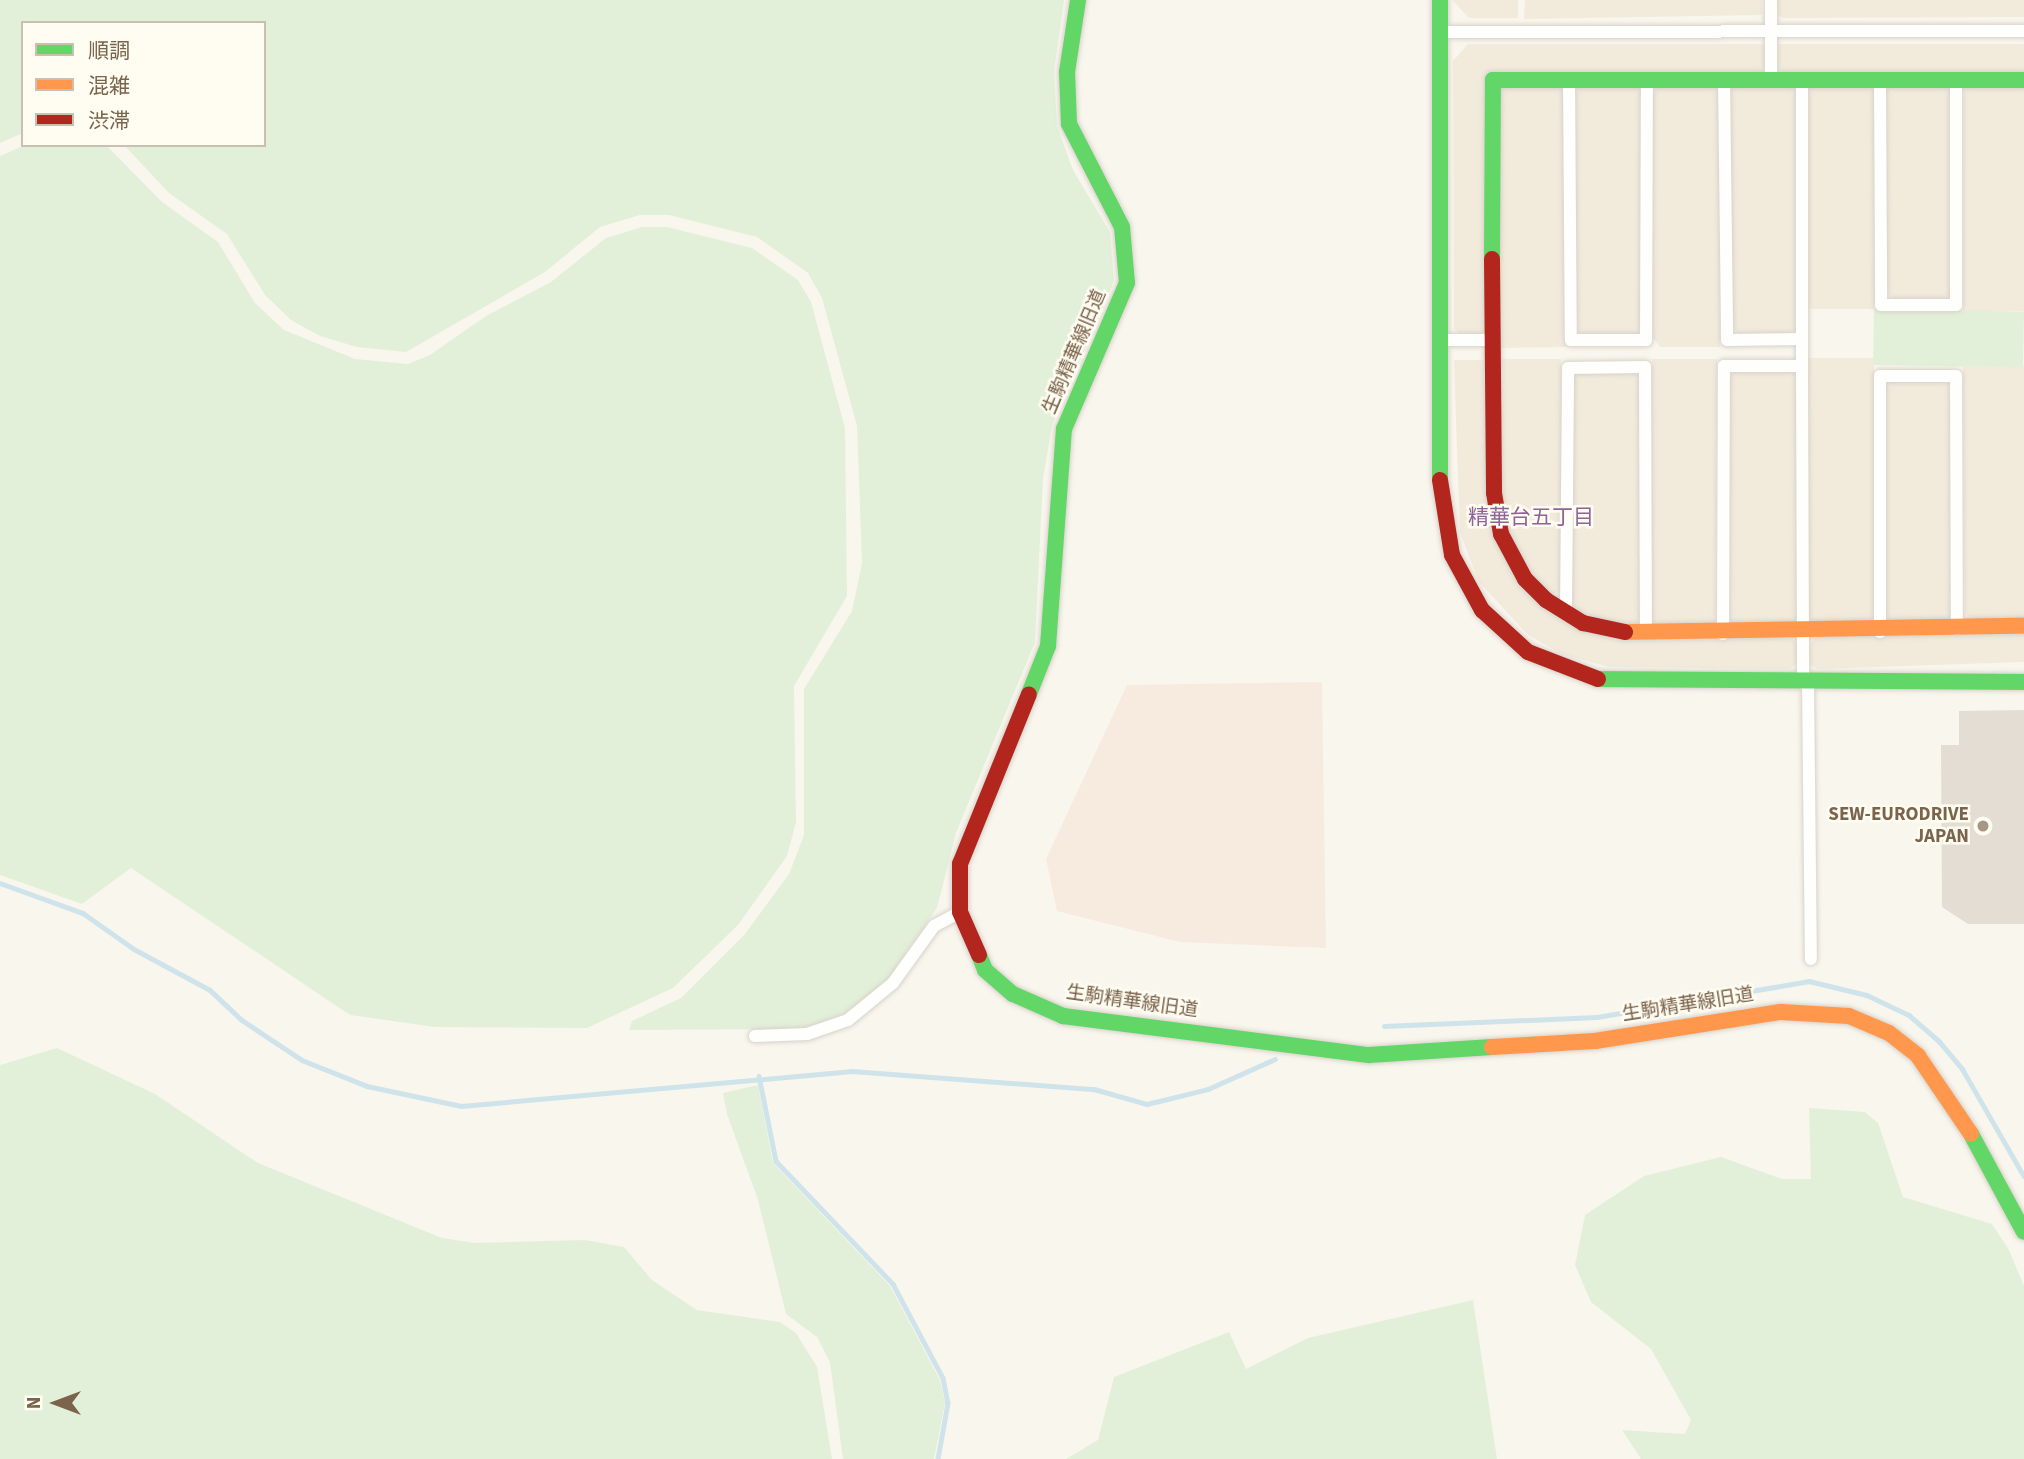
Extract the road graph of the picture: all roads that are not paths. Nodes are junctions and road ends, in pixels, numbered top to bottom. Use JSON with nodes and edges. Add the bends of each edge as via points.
{"nodes":[{"id":1,"x":1078,"y":0,"type":"edge"},
{"id":2,"x":1440,"y":0,"type":"edge"},
{"id":3,"x":1771,"y":0,"type":"edge"},
{"id":4,"x":1771,"y":31,"type":"junction"},
{"id":5,"x":2024,"y":31,"type":"edge"},
{"id":6,"x":1440,"y":32,"type":"junction"},
{"id":7,"x":1569,"y":80,"type":"junction"},
{"id":8,"x":1647,"y":80,"type":"junction"},
{"id":9,"x":1724,"y":80,"type":"junction"},
{"id":10,"x":1770,"y":80,"type":"junction"},
{"id":11,"x":1802,"y":80,"type":"junction"},
{"id":12,"x":1880,"y":80,"type":"junction"},
{"id":13,"x":1956,"y":80,"type":"junction"},
{"id":14,"x":2024,"y":80,"type":"edge"},
{"id":15,"x":1802,"y":339,"type":"junction"},
{"id":16,"x":1440,"y":340,"type":"junction"},
{"id":17,"x":1492,"y":340,"type":"junction"},
{"id":18,"x":1802,"y":366,"type":"junction"},
{"id":19,"x":1566,"y":612,"type":"junction"},
{"id":20,"x":2024,"y":626,"type":"edge"},
{"id":21,"x":1957,"y":629,"type":"junction"},
{"id":22,"x":1880,"y":632,"type":"junction"},
{"id":23,"x":1646,"y":633,"type":"junction"},
{"id":24,"x":1723,"y":634,"type":"junction"},
{"id":25,"x":1802,"y":634,"type":"junction"},
{"id":26,"x":2024,"y":682,"type":"edge"},
{"id":27,"x":1805,"y":683,"type":"junction"},
{"id":28,"x":960,"y":912,"type":"junction"},
{"id":29,"x":1811,"y":959,"type":"dead end"},
{"id":30,"x":755,"y":1036,"type":"dead end"},
{"id":31,"x":2024,"y":1232,"type":"edge"}],
"edges":[{"from":1,"to":28,"type":"street","name":"生駒精華線旧道","via":[[1067,72],[1069,124],[1085,164],[1122,227],[1126,283],[1064,429],[1056,480],[1052,627],[968,837],[960,864]]},
{"from":2,"to":6,"type":"street"},
{"from":3,"to":4,"type":"street"},
{"from":4,"to":5,"type":"street"},
{"from":4,"to":6,"type":"street"},
{"from":4,"to":10,"type":"street"},
{"from":6,"to":16,"type":"street"},
{"from":7,"to":8,"type":"street"},
{"from":7,"to":8,"type":"street","via":[[1570,340],[1646,340]]},
{"from":7,"to":17,"type":"street","via":[[1493,80]]},
{"from":8,"to":9,"type":"street"},
{"from":9,"to":10,"type":"street"},
{"from":9,"to":15,"type":"street","via":[[1727,340]]},
{"from":10,"to":11,"type":"street"},
{"from":11,"to":12,"type":"street"},
{"from":11,"to":15,"type":"street"},
{"from":12,"to":13,"type":"street"},
{"from":12,"to":13,"type":"street","via":[[1881,305],[1956,305]]},
{"from":13,"to":14,"type":"street"},
{"from":15,"to":18,"type":"street"},
{"from":16,"to":17,"type":"street"},
{"from":16,"to":27,"type":"street","via":[[1442,524],[1466,586],[1502,631],[1553,666],[1604,681]]},
{"from":17,"to":19,"type":"street","via":[[1494,493],[1501,534],[1525,579]]},
{"from":18,"to":24,"type":"street","via":[[1724,366]]},
{"from":18,"to":25,"type":"street"},
{"from":19,"to":23,"type":"street","via":[[1609,632]]},
{"from":19,"to":23,"type":"street","via":[[1568,368],[1645,367]]},
{"from":20,"to":21,"type":"street"},
{"from":21,"to":22,"type":"street"},
{"from":21,"to":22,"type":"street","via":[[1956,376],[1880,376]]},
{"from":22,"to":25,"type":"street"},
{"from":23,"to":24,"type":"street"},
{"from":24,"to":25,"type":"street"},
{"from":25,"to":27,"type":"street"},
{"from":26,"to":27,"type":"street"},
{"from":27,"to":29,"type":"street"},
{"from":28,"to":30,"type":"street","via":[[934,926],[893,983],[848,1020],[807,1034]]},
{"from":28,"to":31,"type":"street","name":"生駒精華線旧道","via":[[985,971],[1013,994],[1048,1011],[1334,1052],[1595,1041],[1793,1011],[1849,1016],[1889,1033],[1918,1056],[1959,1112]]}]}
